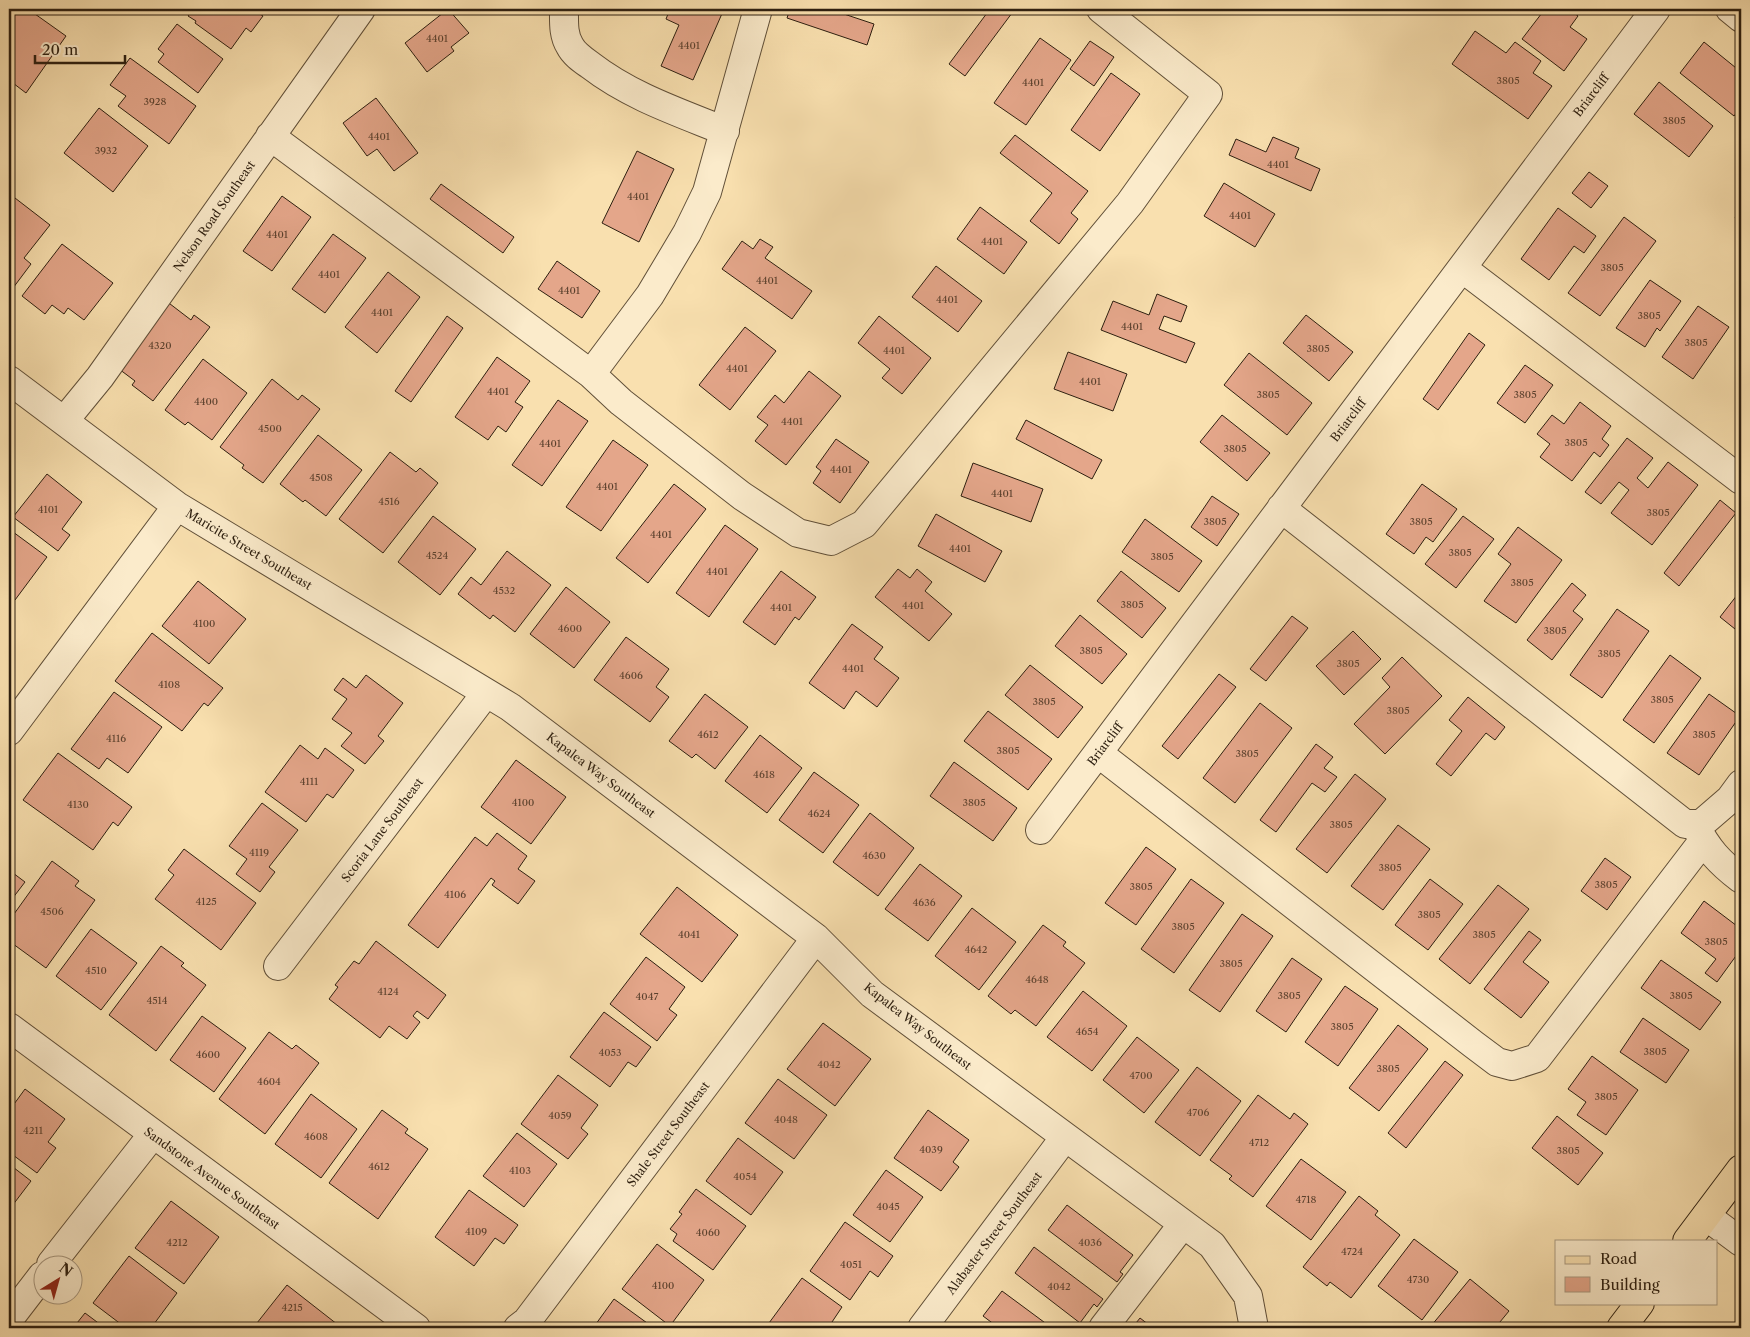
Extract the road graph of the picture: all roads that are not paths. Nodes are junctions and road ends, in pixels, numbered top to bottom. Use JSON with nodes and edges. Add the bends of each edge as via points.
{"nodes":[{"id":1,"x":361,"y":9,"type":"edge"},
{"id":2,"x":564,"y":9,"type":"edge"},
{"id":3,"x":758,"y":9,"type":"edge"},
{"id":4,"x":1101,"y":9,"type":"edge"},
{"id":5,"x":1656,"y":9,"type":"edge"},
{"id":6,"x":1730,"y":9,"type":"edge"},
{"id":7,"x":1741,"y":18,"type":"edge"},
{"id":8,"x":725,"y":131,"type":"junction"},
{"id":9,"x":270,"y":136,"type":"junction"},
{"id":10,"x":1462,"y":268,"type":"junction"},
{"id":11,"x":591,"y":374,"type":"junction"},
{"id":12,"x":9,"y":380,"type":"edge"},
{"id":13,"x":64,"y":421,"type":"junction"},
{"id":14,"x":1741,"y":480,"type":"edge"},
{"id":15,"x":177,"y":506,"type":"junction"},
{"id":16,"x":1281,"y":508,"type":"junction"},
{"id":17,"x":486,"y":693,"type":"junction"},
{"id":18,"x":510,"y":706,"type":"joint"},
{"id":19,"x":9,"y":731,"type":"edge"},
{"id":20,"x":1098,"y":753,"type":"junction"},
{"id":21,"x":1741,"y":784,"type":"edge"},
{"id":22,"x":1040,"y":830,"type":"dead end"},
{"id":23,"x":1699,"y":832,"type":"junction"},
{"id":24,"x":1741,"y":879,"type":"edge"},
{"id":25,"x":816,"y":938,"type":"junction"},
{"id":26,"x":278,"y":966,"type":"dead end"},
{"id":27,"x":9,"y":1027,"type":"edge"},
{"id":28,"x":153,"y":1134,"type":"junction"},
{"id":29,"x":1066,"y":1137,"type":"junction"},
{"id":30,"x":1741,"y":1168,"type":"edge"},
{"id":31,"x":1706,"y":1216,"type":"junction"},
{"id":32,"x":1183,"y":1224,"type":"junction"},
{"id":33,"x":1688,"y":1240,"type":"edge"},
{"id":34,"x":1741,"y":1242,"type":"edge"},
{"id":35,"x":59,"y":1254,"type":"edge"},
{"id":36,"x":32,"y":1289,"type":"edge"},
{"id":37,"x":1639,"y":1304,"type":"edge"},
{"id":38,"x":9,"y":1319,"type":"edge"},
{"id":39,"x":416,"y":1328,"type":"edge"},
{"id":40,"x":518,"y":1328,"type":"edge"},
{"id":41,"x":922,"y":1328,"type":"edge"},
{"id":42,"x":1103,"y":1328,"type":"edge"},
{"id":43,"x":1254,"y":1328,"type":"edge"},
{"id":44,"x":1621,"y":1328,"type":"edge"}],
"edges":[{"from":1,"to":9,"type":"street","name":"Nelson Road Southeast"},
{"from":2,"to":8,"type":"street","via":[[565,34],[571,48],[604,77],[642,98]]},
{"from":3,"to":8,"type":"street"},
{"from":4,"to":11,"type":"street","via":[[1208,94],[1130,203],[864,524],[832,541],[798,533],[710,472],[621,402]]},
{"from":5,"to":10,"type":"street","name":"Briarcliff"},
{"from":6,"to":7,"type":"street"},
{"from":8,"to":11,"type":"street","via":[[707,192],[687,233],[650,295]]},
{"from":9,"to":11,"type":"street"},
{"from":9,"to":13,"type":"street","name":"Nelson Road Southeast","via":[[100,377]]},
{"from":10,"to":14,"type":"street"},
{"from":10,"to":16,"type":"street","name":"Briarcliff"},
{"from":12,"to":13,"type":"street"},
{"from":13,"to":15,"type":"street"},
{"from":15,"to":17,"type":"street","name":"Maricite Street Southeast"},
{"from":15,"to":19,"type":"street","name":"Maricite Street Southeast"},
{"from":16,"to":20,"type":"street","name":"Briarcliff"},
{"from":16,"to":23,"type":"street"},
{"from":17,"to":18,"type":"street","name":"Maricite Street Southeast"},
{"from":17,"to":26,"type":"street","name":"Scoria Lane Southeast"},
{"from":18,"to":25,"type":"street","name":"Kapalea Way Southeast"},
{"from":20,"to":22,"type":"street","name":"Briarcliff"},
{"from":20,"to":23,"type":"street","via":[[1473,1044],[1497,1062],[1512,1066],[1537,1058]]},
{"from":21,"to":23,"type":"street","via":[[1730,799],[1701,824]]},
{"from":23,"to":24,"type":"street","via":[[1726,868]]},
{"from":25,"to":29,"type":"street","name":"Kapalea Way Southeast","via":[[872,994]]},
{"from":25,"to":40,"type":"street","name":"Shale Street Southeast","via":[[527,1321]]},
{"from":27,"to":28,"type":"street","name":"Sandstone Avenue Southeast"},
{"from":28,"to":35,"type":"street"},
{"from":28,"to":39,"type":"street","name":"Sandstone Avenue Southeast"},
{"from":29,"to":32,"type":"street","name":"Kapalea Way Southeast"},
{"from":29,"to":41,"type":"street","name":"Alabaster Street Southeast"},
{"from":30,"to":31,"type":"main road"},
{"from":31,"to":33,"type":"main road"},
{"from":31,"to":34,"type":"street"},
{"from":32,"to":42,"type":"street"},
{"from":32,"to":43,"type":"street","name":"Kapalea Way Southeast","via":[[1212,1245],[1248,1296]]},
{"from":36,"to":38,"type":"street"},
{"from":37,"to":44,"type":"main road"}]}
